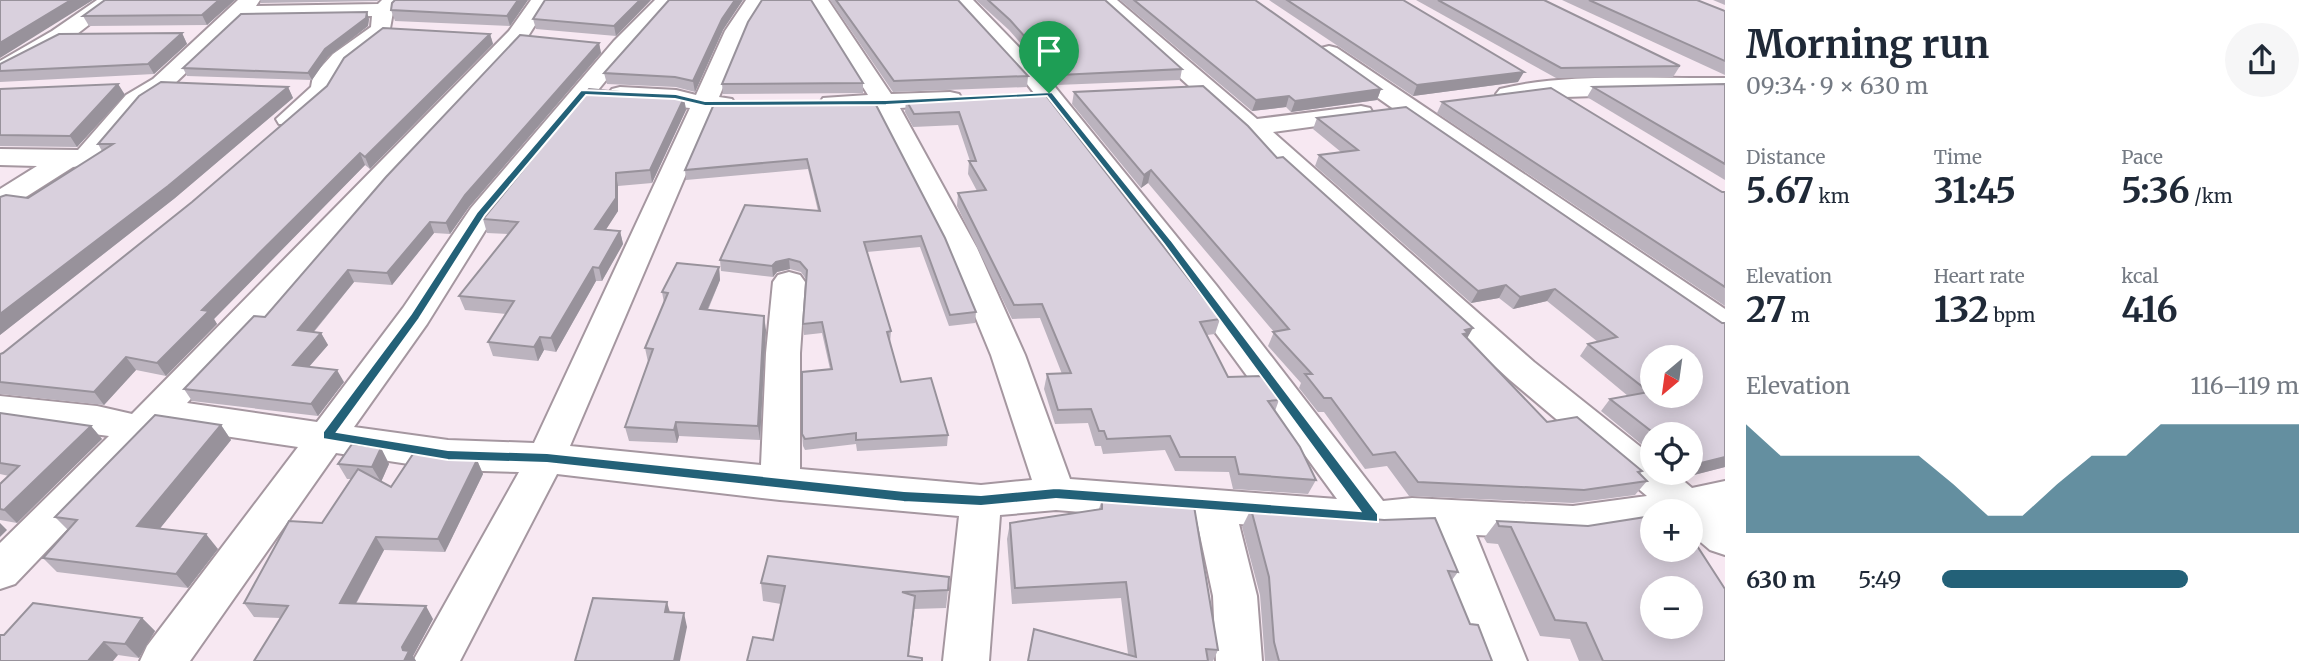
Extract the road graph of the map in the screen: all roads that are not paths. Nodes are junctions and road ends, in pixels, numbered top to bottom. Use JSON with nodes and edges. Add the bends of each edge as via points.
{"nodes":[{"id":1,"x":111,"y":0,"type":"edge"},
{"id":2,"x":541,"y":0,"type":"edge"},
{"id":3,"x":666,"y":0,"type":"edge"},
{"id":4,"x":756,"y":0,"type":"edge"},
{"id":5,"x":818,"y":0,"type":"edge"},
{"id":6,"x":961,"y":0,"type":"edge"},
{"id":7,"x":1105,"y":0,"type":"edge"},
{"id":8,"x":243,"y":6,"type":"edge"},
{"id":9,"x":392,"y":18,"type":"edge"},
{"id":10,"x":185,"y":34,"type":"edge"},
{"id":11,"x":212,"y":34,"type":"junction"},
{"id":12,"x":60,"y":36,"type":"junction"},
{"id":13,"x":88,"y":36,"type":"edge"},
{"id":14,"x":1307,"y":38,"type":"edge"},
{"id":15,"x":1678,"y":67,"type":"edge"},
{"id":16,"x":1515,"y":68,"type":"edge"},
{"id":17,"x":4,"y":84,"type":"edge"},
{"id":18,"x":161,"y":84,"type":"junction"},
{"id":19,"x":188,"y":85,"type":"edge"},
{"id":20,"x":121,"y":86,"type":"dead end"},
{"id":21,"x":1722,"y":86,"type":"edge"},
{"id":22,"x":282,"y":88,"type":"edge"},
{"id":23,"x":1550,"y":88,"type":"junction"},
{"id":24,"x":323,"y":90,"type":"junction"},
{"id":25,"x":583,"y":92,"type":"junction"},
{"id":26,"x":1485,"y":97,"type":"edge"},
{"id":27,"x":967,"y":98,"type":"edge"},
{"id":28,"x":1446,"y":102,"type":"edge"},
{"id":29,"x":802,"y":103,"type":"edge"},
{"id":30,"x":886,"y":103,"type":"junction"},
{"id":31,"x":705,"y":104,"type":"junction"},
{"id":32,"x":746,"y":104,"type":"edge"},
{"id":33,"x":1407,"y":107,"type":"junction"},
{"id":34,"x":1585,"y":110,"type":"edge"},
{"id":35,"x":1252,"y":127,"type":"junction"},
{"id":36,"x":272,"y":133,"type":"edge"},
{"id":37,"x":0,"y":157,"type":"edge"},
{"id":38,"x":67,"y":159,"type":"junction"},
{"id":39,"x":0,"y":201,"type":"edge"},
{"id":40,"x":789,"y":282,"type":"dead end"},
{"id":41,"x":1725,"y":325,"type":"edge"},
{"id":42,"x":0,"y":409,"type":"edge"},
{"id":43,"x":148,"y":421,"type":"junction"},
{"id":44,"x":328,"y":435,"type":"junction"},
{"id":45,"x":547,"y":458,"type":"junction"},
{"id":46,"x":780,"y":484,"type":"junction"},
{"id":47,"x":1056,"y":494,"type":"junction"},
{"id":48,"x":1725,"y":498,"type":"edge"},
{"id":49,"x":1661,"y":499,"type":"edge"},
{"id":50,"x":981,"y":501,"type":"junction"},
{"id":51,"x":1703,"y":504,"type":"edge"},
{"id":52,"x":1214,"y":506,"type":"junction"},
{"id":53,"x":1640,"y":516,"type":"edge"},
{"id":54,"x":1449,"y":517,"type":"junction"},
{"id":55,"x":1373,"y":518,"type":"junction"},
{"id":56,"x":0,"y":571,"type":"edge"},
{"id":57,"x":163,"y":661,"type":"edge"},
{"id":58,"x":436,"y":661,"type":"edge"},
{"id":59,"x":966,"y":661,"type":"edge"},
{"id":60,"x":1239,"y":661,"type":"edge"},
{"id":61,"x":1504,"y":661,"type":"edge"}],
"edges":[{"from":1,"to":12,"type":"street"},
{"from":2,"to":43,"type":"street","via":[[517,36]]},
{"from":3,"to":25,"type":"street","via":[[609,44]]},
{"from":4,"to":31,"type":"street","via":[[736,31]]},
{"from":5,"to":30,"type":"street"},
{"from":6,"to":55,"type":"street","via":[[985,20],[1168,242]]},
{"from":7,"to":35,"type":"street","via":[[1191,88]]},
{"from":8,"to":9,"type":"street"},
{"from":8,"to":11,"type":"street"},
{"from":9,"to":24,"type":"street","via":[[341,59],[325,76]]},
{"from":10,"to":11,"type":"street"},
{"from":11,"to":18,"type":"street"},
{"from":12,"to":13,"type":"street"},
{"from":12,"to":17,"type":"street"},
{"from":14,"to":33,"type":"street"},
{"from":15,"to":21,"type":"street"},
{"from":16,"to":23,"type":"street"},
{"from":18,"to":19,"type":"street"},
{"from":18,"to":20,"type":"street"},
{"from":18,"to":38,"type":"street","via":[[135,100],[86,158]]},
{"from":21,"to":23,"type":"street"},
{"from":22,"to":24,"type":"street"},
{"from":23,"to":26,"type":"street"},
{"from":23,"to":34,"type":"street"},
{"from":24,"to":36,"type":"street"},
{"from":25,"to":31,"type":"street","via":[[676,97]]},
{"from":25,"to":44,"type":"street","via":[[481,214],[415,316]]},
{"from":27,"to":30,"type":"street"},
{"from":28,"to":33,"type":"street"},
{"from":29,"to":30,"type":"street"},
{"from":30,"to":47,"type":"street","via":[[962,248],[1008,355]]},
{"from":31,"to":32,"type":"street"},
{"from":31,"to":45,"type":"street"},
{"from":33,"to":35,"type":"street"},
{"from":33,"to":41,"type":"street"},
{"from":35,"to":49,"type":"street"},
{"from":37,"to":38,"type":"street"},
{"from":38,"to":39,"type":"street"},
{"from":40,"to":46,"type":"street"},
{"from":42,"to":43,"type":"street"},
{"from":43,"to":44,"type":"street"},
{"from":43,"to":56,"type":"street"},
{"from":44,"to":45,"type":"street","via":[[448,455]]},
{"from":44,"to":57,"type":"street"},
{"from":45,"to":46,"type":"street"},
{"from":45,"to":58,"type":"street"},
{"from":46,"to":50,"type":"street"},
{"from":47,"to":50,"type":"street"},
{"from":47,"to":52,"type":"street"},
{"from":48,"to":51,"type":"street"},
{"from":50,"to":59,"type":"street"},
{"from":52,"to":55,"type":"street"},
{"from":52,"to":60,"type":"street","via":[[1235,596]]},
{"from":53,"to":54,"type":"street","via":[[1573,523]]},
{"from":54,"to":55,"type":"street"},
{"from":54,"to":61,"type":"street"}]}
